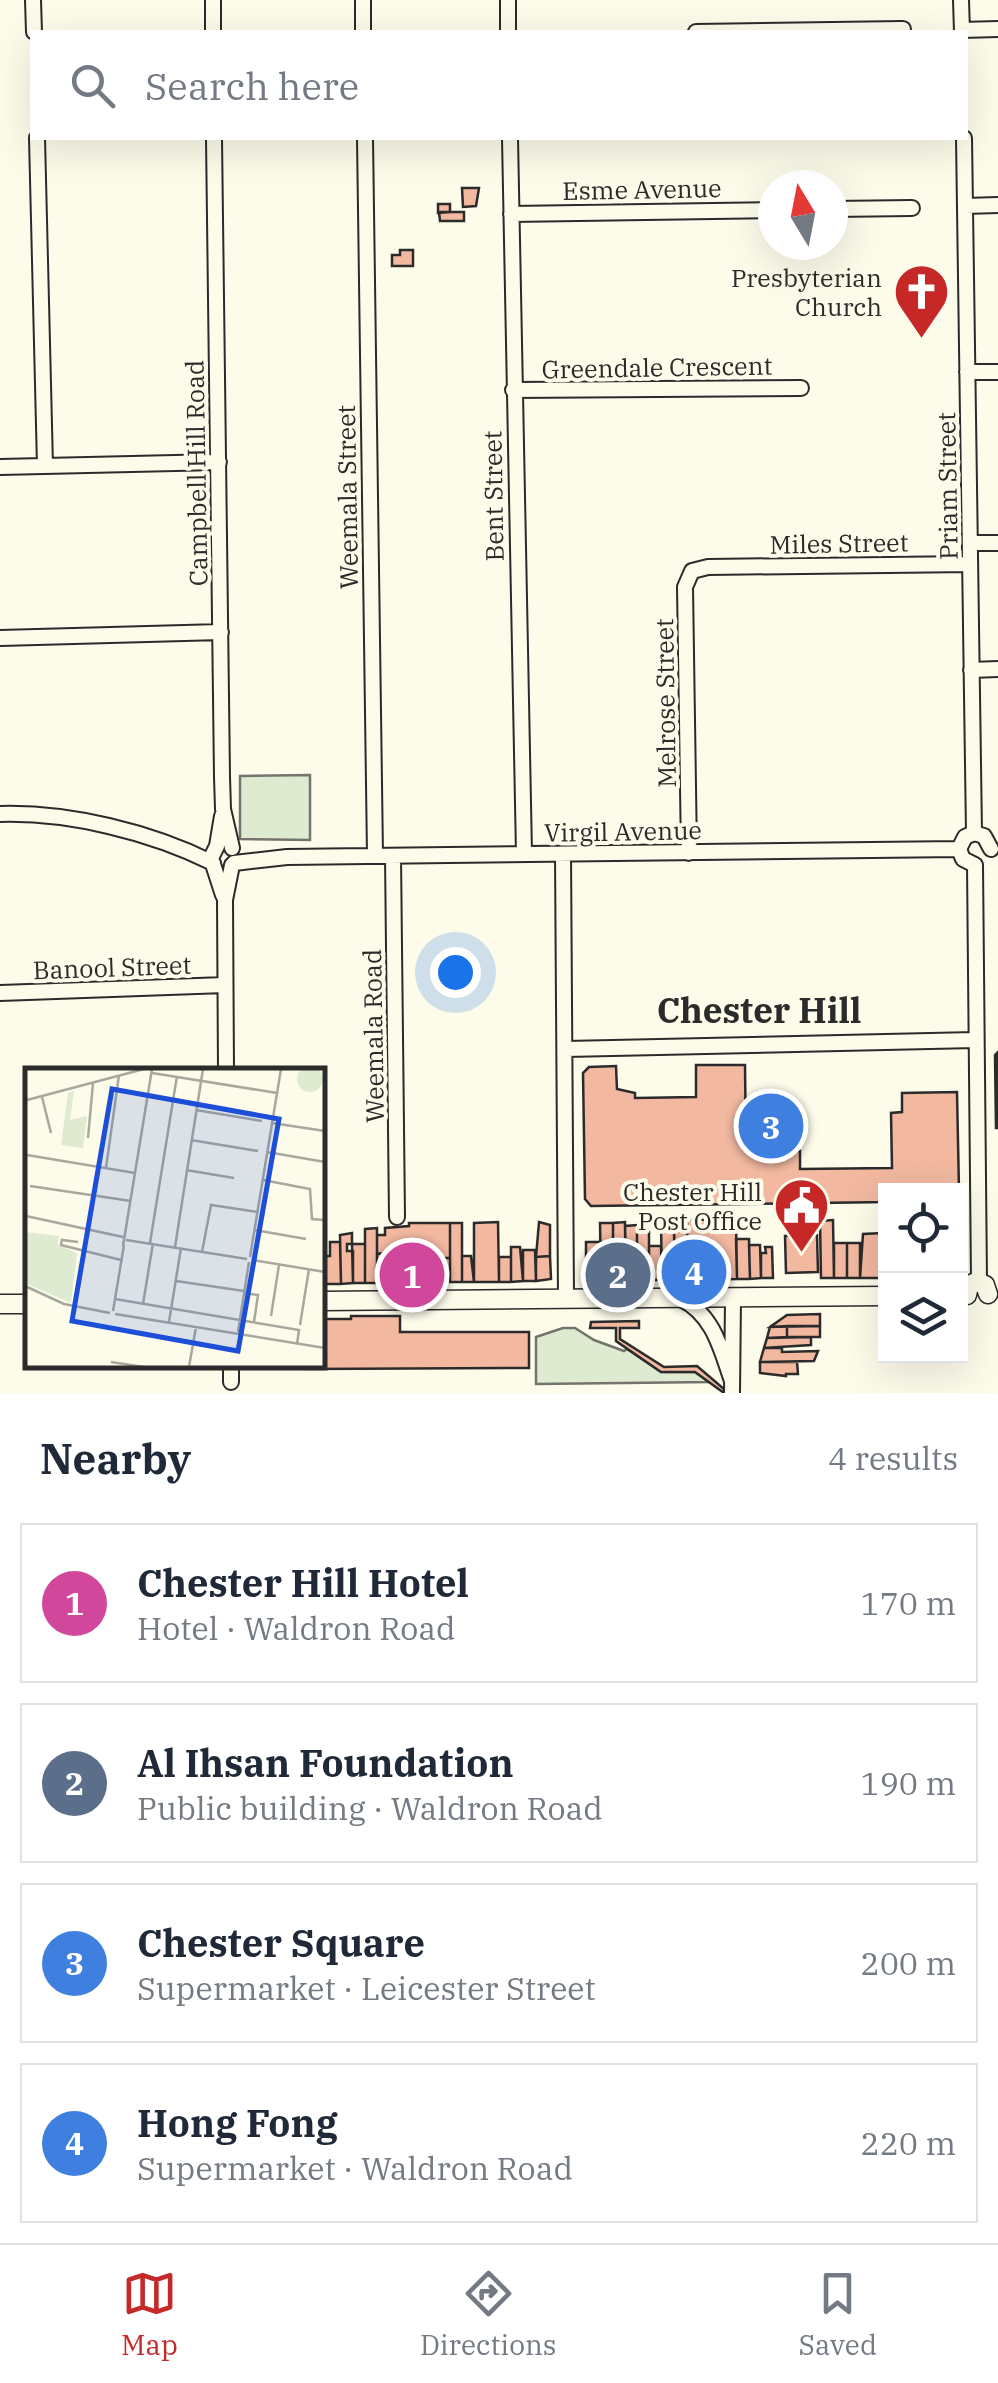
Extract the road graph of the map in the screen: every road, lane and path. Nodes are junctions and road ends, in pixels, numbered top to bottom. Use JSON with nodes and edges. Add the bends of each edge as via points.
{"nodes":[{"id":1,"x":33,"y":0,"type":"edge"},
{"id":2,"x":213,"y":0,"type":"edge"},
{"id":3,"x":363,"y":0,"type":"edge"},
{"id":4,"x":508,"y":0,"type":"edge"},
{"id":5,"x":962,"y":0,"type":"edge"},
{"id":6,"x":903,"y":29,"type":"dead end"},
{"id":7,"x":998,"y":29,"type":"edge"},
{"id":8,"x":34,"y":30,"type":"edge"},
{"id":9,"x":213,"y":30,"type":"edge"},
{"id":10,"x":363,"y":30,"type":"edge"},
{"id":11,"x":508,"y":30,"type":"edge"},
{"id":12,"x":834,"y":30,"type":"edge"},
{"id":13,"x":962,"y":30,"type":"edge"},
{"id":14,"x":968,"y":31,"type":"edge"},
{"id":15,"x":37,"y":140,"type":"edge"},
{"id":16,"x":214,"y":140,"type":"edge"},
{"id":17,"x":365,"y":140,"type":"edge"},
{"id":18,"x":510,"y":140,"type":"edge"},
{"id":19,"x":964,"y":140,"type":"edge"},
{"id":20,"x":998,"y":205,"type":"edge"},
{"id":21,"x":965,"y":206,"type":"junction"},
{"id":22,"x":912,"y":208,"type":"dead end"},
{"id":23,"x":848,"y":209,"type":"edge"},
{"id":24,"x":758,"y":210,"type":"edge"},
{"id":25,"x":511,"y":214,"type":"junction"},
{"id":26,"x":967,"y":372,"type":"junction"},
{"id":27,"x":998,"y":372,"type":"edge"},
{"id":28,"x":801,"y":388,"type":"dead end"},
{"id":29,"x":513,"y":390,"type":"junction"},
{"id":30,"x":219,"y":462,"type":"junction"},
{"id":31,"x":0,"y":466,"type":"edge"},
{"id":32,"x":45,"y":466,"type":"junction"},
{"id":33,"x":971,"y":543,"type":"junction"},
{"id":34,"x":998,"y":543,"type":"edge"},
{"id":35,"x":970,"y":564,"type":"junction"},
{"id":36,"x":708,"y":567,"type":"joint"},
{"id":37,"x":221,"y":632,"type":"junction"},
{"id":38,"x":0,"y":638,"type":"edge"},
{"id":39,"x":998,"y":669,"type":"edge"},
{"id":40,"x":971,"y":670,"type":"junction"},
{"id":41,"x":0,"y":814,"type":"edge"},
{"id":42,"x":974,"y":833,"type":"junction"},
{"id":43,"x":959,"y":849,"type":"junction"},
{"id":44,"x":995,"y":849,"type":"edge"},
{"id":45,"x":690,"y":853,"type":"junction"},
{"id":46,"x":524,"y":854,"type":"junction"},
{"id":47,"x":563,"y":854,"type":"junction"},
{"id":48,"x":224,"y":856,"type":"junction"},
{"id":49,"x":375,"y":856,"type":"junction"},
{"id":50,"x":394,"y":856,"type":"junction"},
{"id":51,"x":974,"y":865,"type":"junction"},
{"id":52,"x":225,"y":985,"type":"junction"},
{"id":53,"x":0,"y":993,"type":"edge"},
{"id":54,"x":976,"y":1040,"type":"junction"},
{"id":55,"x":566,"y":1049,"type":"junction"},
{"id":56,"x":226,"y":1068,"type":"edge"},
{"id":57,"x":397,"y":1217,"type":"dead end"},
{"id":58,"x":979,"y":1292,"type":"edge"},
{"id":59,"x":878,"y":1296,"type":"edge"},
{"id":60,"x":566,"y":1298,"type":"junction"},
{"id":61,"x":681,"y":1299,"type":"junction"},
{"id":62,"x":732,"y":1299,"type":"junction"},
{"id":63,"x":325,"y":1302,"type":"edge"},
{"id":64,"x":231,"y":1368,"type":"edge"},
{"id":65,"x":231,"y":1382,"type":"dead end"},
{"id":66,"x":732,"y":1388,"type":"edge"}],
"edges":[{"from":1,"to":8,"type":"street"},
{"from":2,"to":9,"type":"street"},
{"from":3,"to":10,"type":"street"},
{"from":4,"to":11,"type":"street"},
{"from":5,"to":13,"type":"street"},
{"from":6,"to":12,"type":"street"},
{"from":7,"to":14,"type":"street"},
{"from":15,"to":32,"type":"street"},
{"from":16,"to":30,"type":"street","name":"Campbell Hill Road"},
{"from":17,"to":49,"type":"street","name":"Weemala Street"},
{"from":18,"to":25,"type":"street","name":"Bent Street"},
{"from":19,"to":21,"type":"street","name":"Priam Street"},
{"from":20,"to":21,"type":"street"},
{"from":21,"to":26,"type":"street","name":"Priam Street"},
{"from":22,"to":23,"type":"street"},
{"from":24,"to":25,"type":"street","name":"Esme Avenue"},
{"from":25,"to":29,"type":"street","name":"Bent Street"},
{"from":26,"to":27,"type":"street"},
{"from":26,"to":33,"type":"street","name":"Priam Street"},
{"from":28,"to":29,"type":"street","name":"Greendale Crescent"},
{"from":29,"to":46,"type":"street","name":"Bent Street"},
{"from":30,"to":32,"type":"street"},
{"from":30,"to":37,"type":"street","name":"Campbell Hill Road"},
{"from":31,"to":32,"type":"street"},
{"from":33,"to":34,"type":"street"},
{"from":33,"to":35,"type":"street","name":"Priam Street"},
{"from":35,"to":36,"type":"street","name":"Miles Street"},
{"from":35,"to":40,"type":"street","name":"Priam Street"},
{"from":36,"to":45,"type":"street","name":"Melrose Street","via":[[692,571],[685,587]]},
{"from":37,"to":38,"type":"street"},
{"from":37,"to":48,"type":"street","name":"Campbell Hill Road"},
{"from":39,"to":40,"type":"street"},
{"from":40,"to":42,"type":"street","name":"Priam Street"},
{"from":41,"to":48,"type":"street","name":"Virgil Avenue","via":[[56,816]]},
{"from":42,"to":43,"type":"street"},
{"from":42,"to":44,"type":"street"},
{"from":43,"to":45,"type":"street","name":"Virgil Avenue"},
{"from":43,"to":51,"type":"street"},
{"from":44,"to":51,"type":"street"},
{"from":45,"to":47,"type":"street","name":"Virgil Avenue"},
{"from":46,"to":47,"type":"street","name":"Virgil Avenue"},
{"from":46,"to":50,"type":"street","name":"Virgil Avenue"},
{"from":47,"to":55,"type":"street"},
{"from":48,"to":49,"type":"street","name":"Virgil Avenue"},
{"from":48,"to":52,"type":"street","name":"Campbell Hill Road"},
{"from":49,"to":50,"type":"street","name":"Virgil Avenue"},
{"from":50,"to":57,"type":"street","name":"Weemala Road"},
{"from":51,"to":54,"type":"street"},
{"from":52,"to":53,"type":"street","name":"Banool Street"},
{"from":52,"to":56,"type":"street","name":"Campbell Hill Road"},
{"from":54,"to":55,"type":"street"},
{"from":54,"to":58,"type":"street"},
{"from":55,"to":60,"type":"street"},
{"from":59,"to":62,"type":"main road"},
{"from":60,"to":61,"type":"main road"},
{"from":60,"to":63,"type":"main road"},
{"from":61,"to":62,"type":"main road"},
{"from":61,"to":66,"type":"street","via":[[712,1329]]},
{"from":62,"to":66,"type":"street"},
{"from":64,"to":65,"type":"street"}]}
